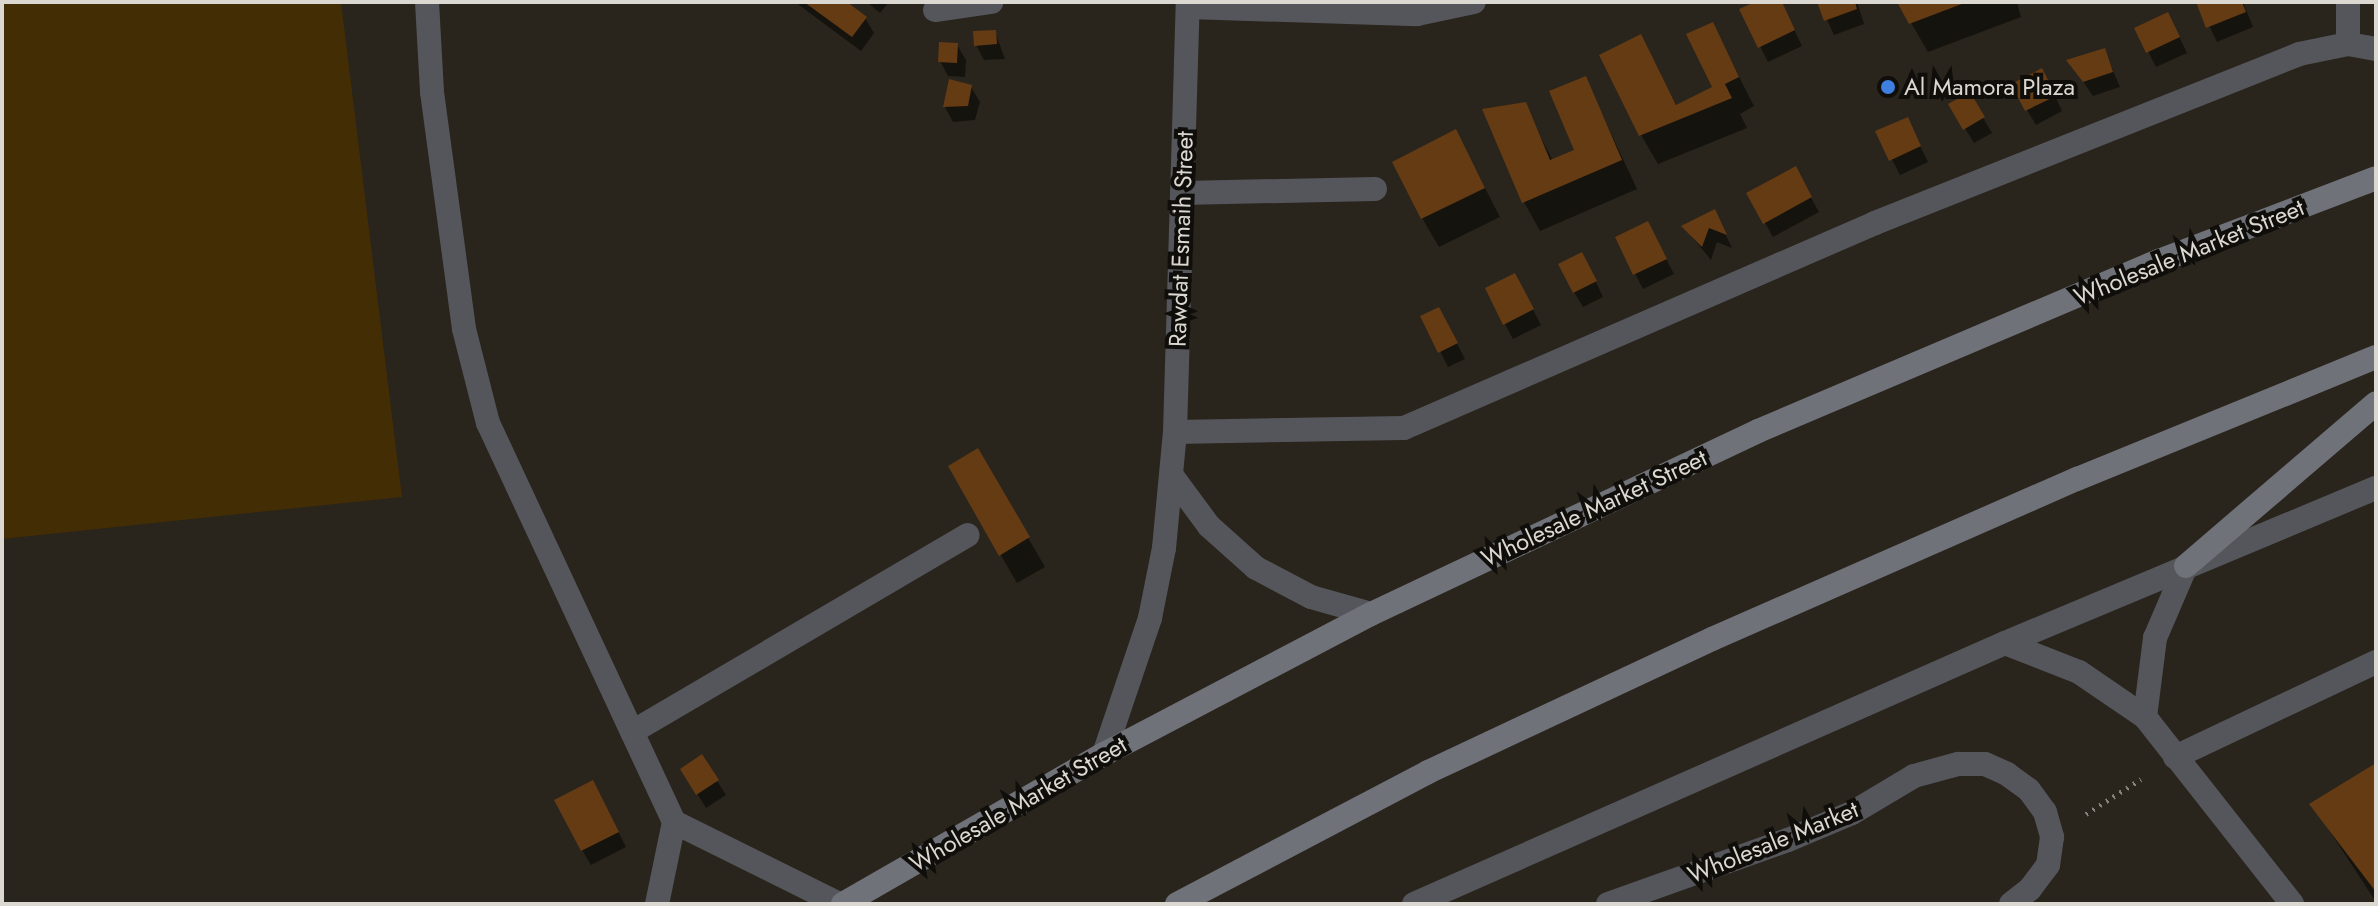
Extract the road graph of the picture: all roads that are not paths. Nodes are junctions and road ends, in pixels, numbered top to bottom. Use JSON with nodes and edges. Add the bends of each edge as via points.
{"nodes":[{"id":1,"x":427,"y":2,"type":"edge"},
{"id":2,"x":991,"y":2,"type":"edge"},
{"id":3,"x":1474,"y":2,"type":"edge"},
{"id":4,"x":2348,"y":2,"type":"edge"},
{"id":5,"x":1188,"y":5,"type":"edge"},
{"id":6,"x":935,"y":10,"type":"dead end"},
{"id":7,"x":2348,"y":44,"type":"junction"},
{"id":8,"x":2376,"y":49,"type":"edge"},
{"id":9,"x":2376,"y":178,"type":"edge"},
{"id":10,"x":1375,"y":189,"type":"dead end"},
{"id":11,"x":1182,"y":193,"type":"junction"},
{"id":12,"x":2376,"y":357,"type":"edge"},
{"id":13,"x":2376,"y":403,"type":"edge"},
{"id":14,"x":1175,"y":432,"type":"junction"},
{"id":15,"x":1172,"y":476,"type":"junction"},
{"id":16,"x":2376,"y":488,"type":"edge"},
{"id":17,"x":968,"y":535,"type":"dead end"},
{"id":18,"x":2186,"y":566,"type":"junction"},
{"id":19,"x":1371,"y":614,"type":"junction"},
{"id":20,"x":2005,"y":643,"type":"junction"},
{"id":21,"x":2376,"y":662,"type":"edge"},
{"id":22,"x":2145,"y":717,"type":"junction"},
{"id":23,"x":632,"y":732,"type":"junction"},
{"id":24,"x":1104,"y":754,"type":"junction"},
{"id":25,"x":2175,"y":757,"type":"junction"},
{"id":26,"x":674,"y":822,"type":"junction"},
{"id":27,"x":657,"y":904,"type":"edge"},
{"id":28,"x":841,"y":904,"type":"edge"},
{"id":29,"x":1177,"y":904,"type":"edge"},
{"id":30,"x":1414,"y":904,"type":"edge"},
{"id":31,"x":1608,"y":904,"type":"edge"},
{"id":32,"x":2011,"y":904,"type":"edge"},
{"id":33,"x":2292,"y":904,"type":"edge"}],
"edges":[{"from":1,"to":23,"type":"street","via":[[432,92],[464,329],[488,423]]},
{"from":2,"to":6,"type":"street"},
{"from":3,"to":5,"type":"street","via":[[1417,14],[1356,15]]},
{"from":4,"to":7,"type":"street"},
{"from":5,"to":11,"type":"street","name":"Rawdat Esmaih Street"},
{"from":7,"to":8,"type":"street"},
{"from":7,"to":14,"type":"street","via":[[2299,54],[1875,223],[1404,428]]},
{"from":9,"to":19,"type":"main road","name":"Wholesale Market Street","via":[[2159,261],[1758,431]]},
{"from":10,"to":11,"type":"street"},
{"from":11,"to":14,"type":"street","name":"Rawdat Esmaih Street"},
{"from":12,"to":29,"type":"main road","via":[[2077,479],[1712,639],[1428,772]]},
{"from":13,"to":18,"type":"main road"},
{"from":14,"to":15,"type":"street","name":"Rawdat Esmaih Street"},
{"from":15,"to":19,"type":"street","via":[[1209,526],[1256,568],[1311,597]]},
{"from":15,"to":24,"type":"street","name":"Rawdat Esmaih Street","via":[[1150,618]]},
{"from":16,"to":18,"type":"street"},
{"from":17,"to":23,"type":"street"},
{"from":18,"to":20,"type":"street"},
{"from":18,"to":22,"type":"street","via":[[2155,638]]},
{"from":19,"to":24,"type":"main road","name":"Wholesale Market Street"},
{"from":20,"to":22,"type":"street","via":[[2079,672]]},
{"from":20,"to":30,"type":"street"},
{"from":21,"to":25,"type":"street"},
{"from":22,"to":25,"type":"street"},
{"from":23,"to":26,"type":"street"},
{"from":24,"to":28,"type":"main road","name":"Wholesale Market Street"},
{"from":25,"to":33,"type":"street"},
{"from":26,"to":27,"type":"street"},
{"from":26,"to":28,"type":"street"},
{"from":31,"to":32,"type":"street","name":"Wholesale Market","via":[[1788,840],[1852,813],[1914,776],[1958,764],[1985,764],[2029,790],[2045,812],[2052,837],[2048,865]]}]}
